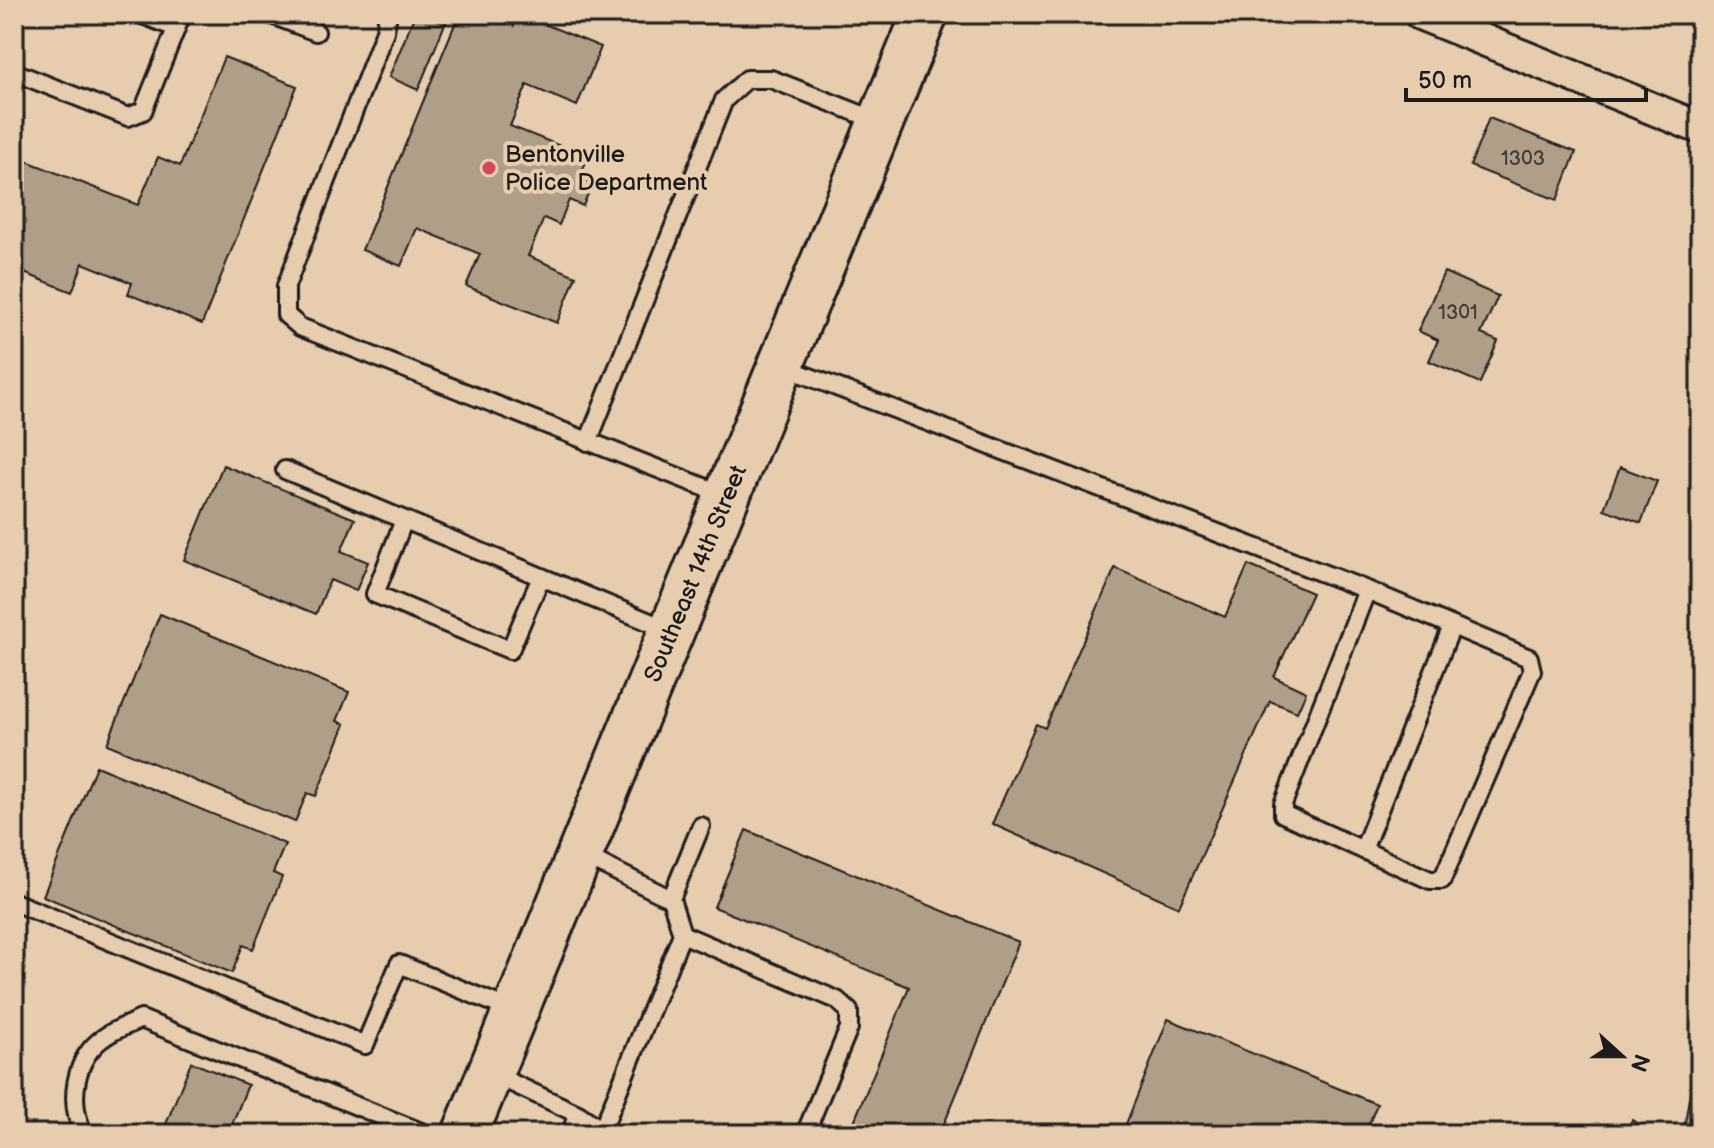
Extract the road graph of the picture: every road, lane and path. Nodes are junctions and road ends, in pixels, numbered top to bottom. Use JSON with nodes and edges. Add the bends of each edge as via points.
{"nodes":[{"id":1,"x":140,"y":14,"type":"edge"},
{"id":2,"x":269,"y":14,"type":"edge"},
{"id":3,"x":388,"y":14,"type":"edge"},
{"id":4,"x":925,"y":14,"type":"edge"},
{"id":5,"x":1420,"y":14,"type":"edge"},
{"id":6,"x":179,"y":21,"type":"edge"},
{"id":7,"x":316,"y":32,"type":"dead end"},
{"id":8,"x":14,"y":72,"type":"edge"},
{"id":9,"x":881,"y":122,"type":"junction"},
{"id":10,"x":1700,"y":128,"type":"edge"},
{"id":11,"x":782,"y":367,"type":"junction"},
{"id":12,"x":588,"y":442,"type":"junction"},
{"id":13,"x":285,"y":470,"type":"dead end"},
{"id":14,"x":729,"y":497,"type":"junction"},
{"id":15,"x":404,"y":520,"type":"junction"},
{"id":16,"x":541,"y":577,"type":"junction"},
{"id":17,"x":1367,"y":590,"type":"junction"},
{"id":18,"x":1452,"y":626,"type":"junction"},
{"id":19,"x":673,"y":632,"type":"junction"},
{"id":20,"x":14,"y":718,"type":"edge"},
{"id":21,"x":14,"y":734,"type":"edge"},
{"id":22,"x":701,"y":826,"type":"dead end"},
{"id":23,"x":1363,"y":850,"type":"junction"},
{"id":24,"x":581,"y":854,"type":"junction"},
{"id":25,"x":671,"y":899,"type":"junction"},
{"id":26,"x":14,"y":902,"type":"edge"},
{"id":27,"x":682,"y":934,"type":"junction"},
{"id":28,"x":516,"y":1012,"type":"junction"},
{"id":29,"x":491,"y":1073,"type":"junction"},
{"id":30,"x":578,"y":1114,"type":"junction"},
{"id":31,"x":606,"y":1131,"type":"edge"},
{"id":32,"x":84,"y":1134,"type":"edge"},
{"id":33,"x":426,"y":1134,"type":"edge"},
{"id":34,"x":465,"y":1134,"type":"edge"},
{"id":35,"x":570,"y":1134,"type":"edge"},
{"id":36,"x":805,"y":1134,"type":"edge"}],
"edges":[{"from":1,"to":6,"type":"lane"},
{"from":2,"to":7,"type":"lane"},
{"from":3,"to":12,"type":"lane","via":[[286,286],[286,315],[300,327]]},
{"from":4,"to":9,"type":"main road","name":"Southeast 14th Street"},
{"from":5,"to":10,"type":"street"},
{"from":6,"to":8,"type":"lane","via":[[143,111],[128,117]]},
{"from":9,"to":11,"type":"main road","name":"Southeast 14th Street"},
{"from":9,"to":12,"type":"lane","via":[[771,79],[747,79],[724,100]]},
{"from":11,"to":14,"type":"main road","name":"Southeast 14th Street"},
{"from":11,"to":17,"type":"lane"},
{"from":12,"to":14,"type":"lane"},
{"from":13,"to":15,"type":"lane"},
{"from":14,"to":19,"type":"main road","name":"Southeast 14th Street"},
{"from":15,"to":16,"type":"lane"},
{"from":15,"to":16,"type":"lane","via":[[375,594],[510,650]]},
{"from":16,"to":19,"type":"lane"},
{"from":17,"to":18,"type":"lane"},
{"from":17,"to":23,"type":"lane","via":[[1283,804],[1283,814]]},
{"from":18,"to":23,"type":"lane"},
{"from":18,"to":23,"type":"lane","via":[[1529,658],[1532,671],[1442,880],[1430,880]]},
{"from":19,"to":24,"type":"main road","name":"Southeast 14th Street"},
{"from":20,"to":21,"type":"path","via":[[20,720]]},
{"from":22,"to":25,"type":"lane"},
{"from":24,"to":25,"type":"lane"},
{"from":24,"to":28,"type":"main road","name":"Southeast 14th Street"},
{"from":25,"to":27,"type":"lane"},
{"from":26,"to":28,"type":"lane","via":[[365,1045],[399,964]]},
{"from":27,"to":31,"type":"lane"},
{"from":27,"to":36,"type":"lane","via":[[837,1000],[849,1011],[849,1028]]},
{"from":28,"to":29,"type":"main road","name":"Southeast 14th Street"},
{"from":29,"to":30,"type":"lane"},
{"from":29,"to":34,"type":"main road","name":"Southeast 14th Street"},
{"from":30,"to":31,"type":"lane"},
{"from":30,"to":35,"type":"lane"},
{"from":32,"to":33,"type":"lane","via":[[75,1117],[75,1075],[102,1038],[141,1019]]}]}
